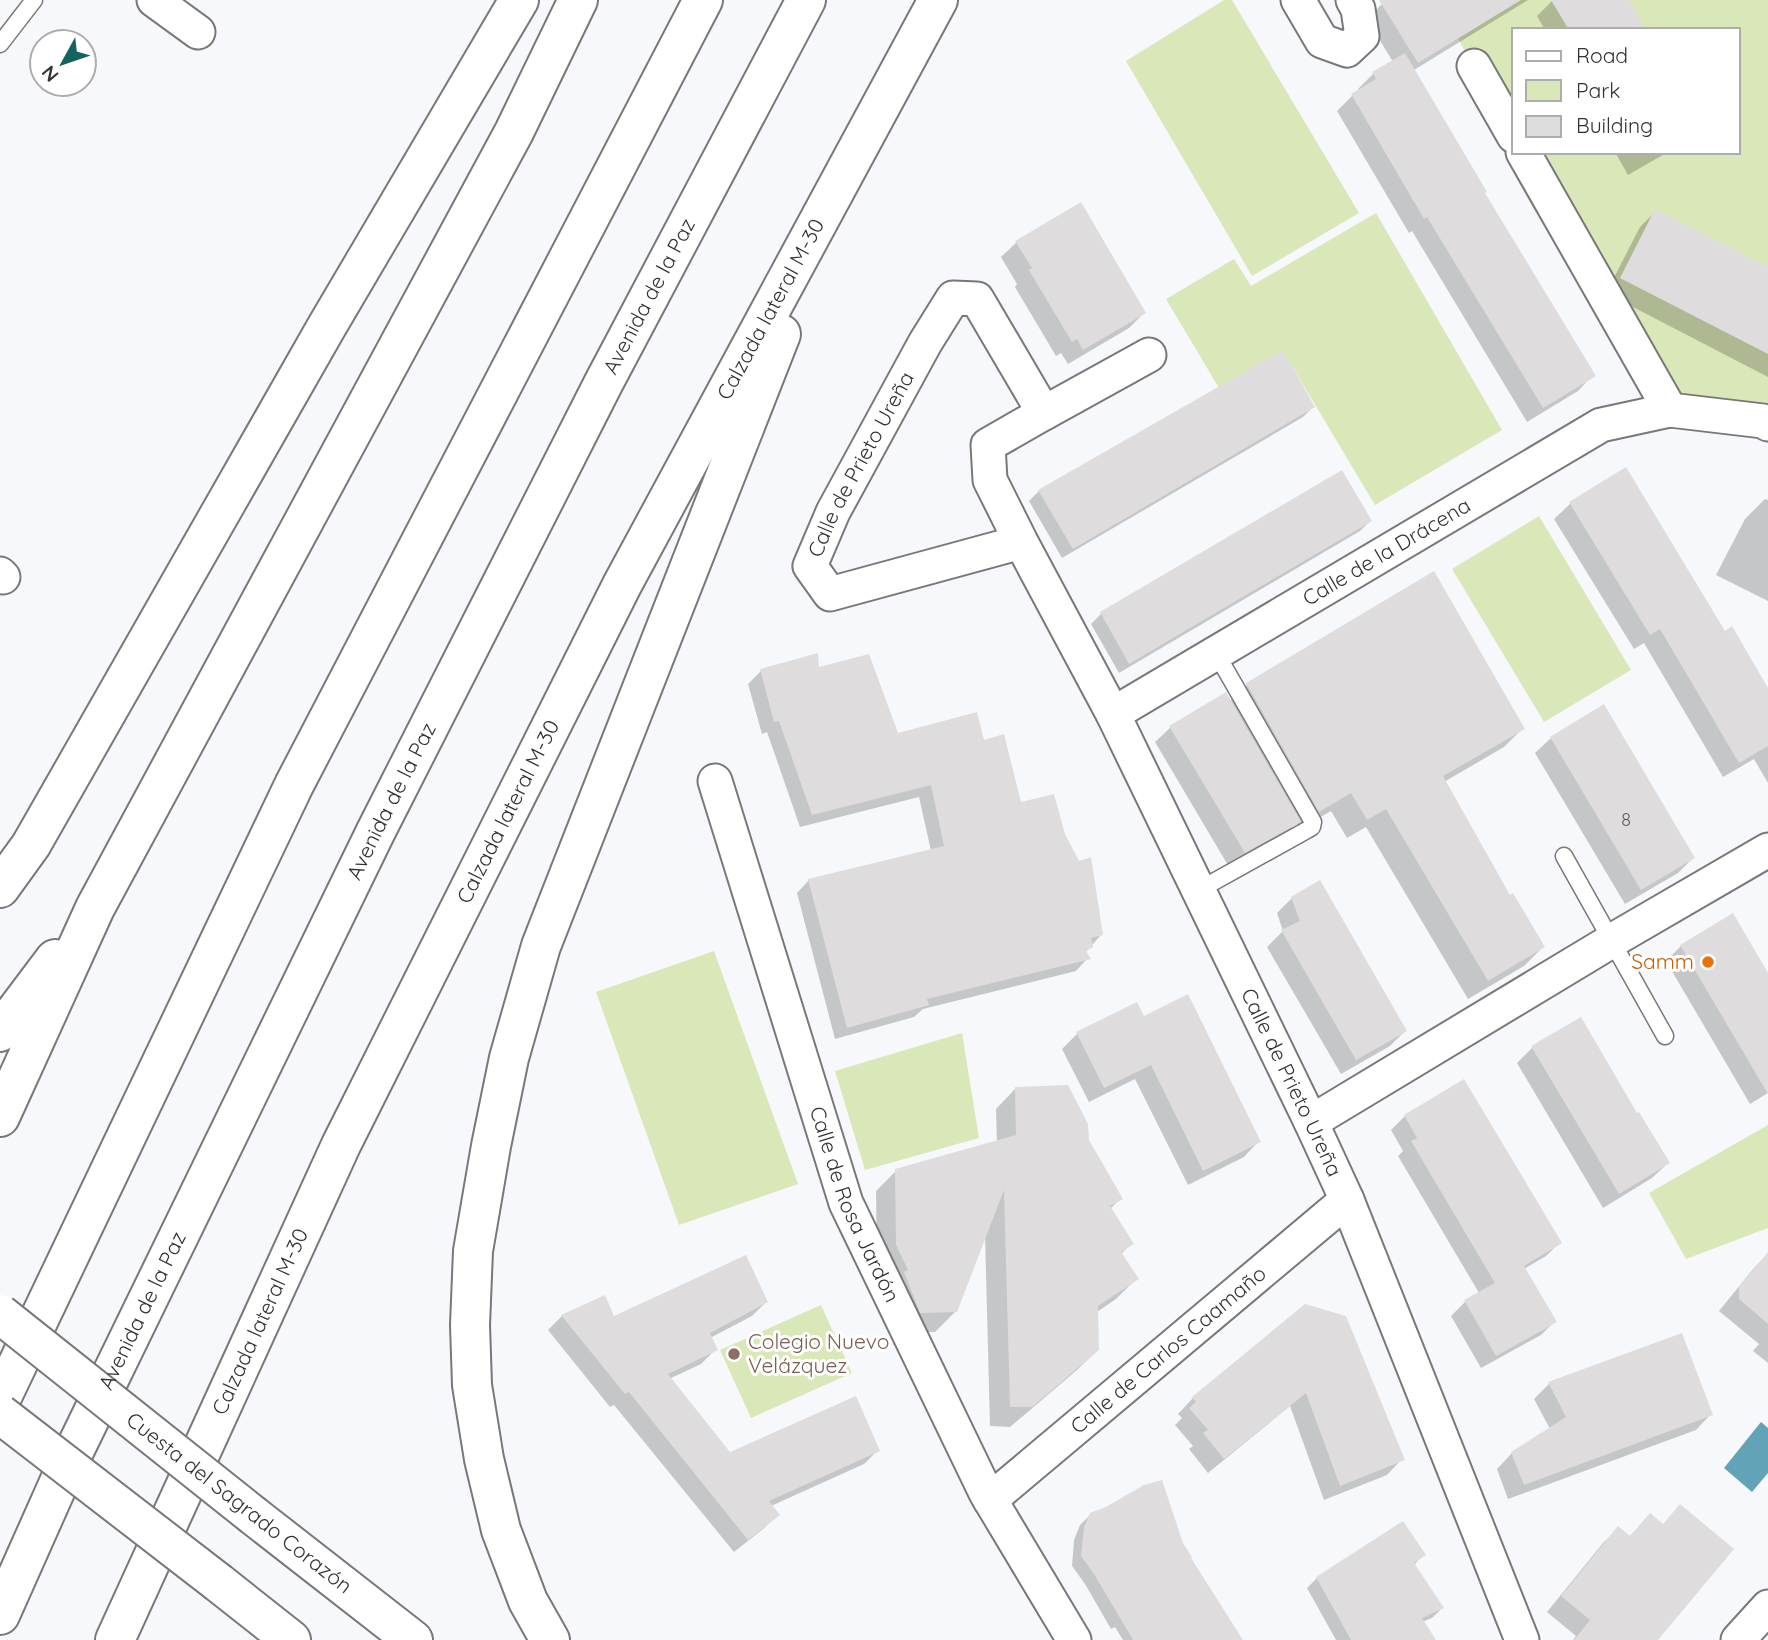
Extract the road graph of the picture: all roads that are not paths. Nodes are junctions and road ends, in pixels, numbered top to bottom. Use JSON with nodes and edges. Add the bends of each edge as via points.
{"nodes":[{"id":1,"x":34,"y":0,"type":"edge"},
{"id":2,"x":154,"y":0,"type":"edge"},
{"id":3,"x":519,"y":0,"type":"edge"},
{"id":4,"x":578,"y":0,"type":"edge"},
{"id":5,"x":703,"y":0,"type":"edge"},
{"id":6,"x":806,"y":0,"type":"edge"},
{"id":7,"x":938,"y":0,"type":"edge"},
{"id":8,"x":1298,"y":0,"type":"edge"},
{"id":9,"x":1353,"y":0,"type":"edge"},
{"id":10,"x":198,"y":32,"type":"dead end"},
{"id":11,"x":0,"y":44,"type":"edge"},
{"id":12,"x":1474,"y":66,"type":"dead end"},
{"id":13,"x":1512,"y":132,"type":"edge"},
{"id":14,"x":1524,"y":154,"type":"edge"},
{"id":15,"x":844,"y":173,"type":"junction"},
{"id":16,"x":1149,"y":355,"type":"dead end"},
{"id":17,"x":1670,"y":410,"type":"junction"},
{"id":18,"x":1044,"y":413,"type":"junction"},
{"id":19,"x":1768,"y":424,"type":"edge"},
{"id":20,"x":1021,"y":542,"type":"junction"},
{"id":21,"x":1216,"y":653,"type":"junction"},
{"id":22,"x":1113,"y":714,"type":"junction"},
{"id":23,"x":715,"y":781,"type":"dead end"},
{"id":24,"x":1768,"y":850,"type":"edge"},
{"id":25,"x":1564,"y":856,"type":"dead end"},
{"id":26,"x":0,"y":888,"type":"edge"},
{"id":27,"x":1199,"y":890,"type":"junction"},
{"id":28,"x":95,"y":908,"type":"junction"},
{"id":29,"x":1612,"y":940,"type":"junction"},
{"id":30,"x":0,"y":1032,"type":"edge"},
{"id":31,"x":1665,"y":1036,"type":"dead end"},
{"id":32,"x":0,"y":1117,"type":"edge"},
{"id":33,"x":1311,"y":1122,"type":"junction"},
{"id":34,"x":1347,"y":1200,"type":"junction"},
{"id":35,"x":0,"y":1314,"type":"edge"},
{"id":36,"x":0,"y":1401,"type":"edge"},
{"id":37,"x":0,"y":1415,"type":"edge"},
{"id":38,"x":989,"y":1498,"type":"junction"},
{"id":39,"x":1768,"y":1607,"type":"edge"},
{"id":40,"x":0,"y":1615,"type":"edge"},
{"id":41,"x":115,"y":1640,"type":"edge"},
{"id":42,"x":291,"y":1640,"type":"edge"},
{"id":43,"x":413,"y":1640,"type":"edge"},
{"id":44,"x":550,"y":1640,"type":"edge"},
{"id":45,"x":1074,"y":1640,"type":"edge"},
{"id":46,"x":1522,"y":1640,"type":"edge"},
{"id":47,"x":1738,"y":1640,"type":"edge"}],
"edges":[{"from":1,"to":11,"type":"lane"},
{"from":2,"to":10,"type":"street"},
{"from":3,"to":26,"type":"main road","via":[[31,845]]},
{"from":4,"to":28,"type":"main road","via":[[508,145]]},
{"from":5,"to":36,"type":"main road","via":[[294,785]]},
{"from":6,"to":40,"type":"main road","name":"Avenida de la Paz","via":[[603,384],[376,831],[67,1465]]},
{"from":7,"to":15,"type":"main road","name":"Calzada lateral M-30"},
{"from":8,"to":9,"type":"street","via":[[1322,41],[1347,50],[1362,36]]},
{"from":12,"to":13,"type":"street"},
{"from":14,"to":17,"type":"street"},
{"from":15,"to":41,"type":"main road","name":"Calzada lateral M-30","via":[[622,585],[341,1145]]},
{"from":15,"to":44,"type":"main road","via":[[541,946],[509,1058],[491,1146],[473,1251],[472,1384],[501,1530],[528,1601]]},
{"from":16,"to":18,"type":"street","name":"Calle de Prieto Ureña"},
{"from":17,"to":19,"type":"street","name":"Calle de la Drácena"},
{"from":17,"to":21,"type":"street","name":"Calle de la Drácena","via":[[1601,425]]},
{"from":18,"to":20,"type":"street","name":"Calle de Prieto Ureña","via":[[988,445],[990,480]]},
{"from":18,"to":20,"type":"street","name":"Calle de Prieto Ureña","via":[[977,299],[953,298],[833,512],[810,566],[830,594]]},
{"from":20,"to":22,"type":"street","name":"Calle de Prieto Ureña"},
{"from":21,"to":22,"type":"street","name":"Calle de la Drácena"},
{"from":21,"to":27,"type":"lane","via":[[1313,822],[1307,830]]},
{"from":22,"to":27,"type":"street","name":"Calle de Prieto Ureña"},
{"from":23,"to":38,"type":"street","name":"Calle de Rosa Jardón","via":[[846,1203]]},
{"from":24,"to":29,"type":"street"},
{"from":25,"to":29,"type":"lane"},
{"from":27,"to":33,"type":"street","name":"Calle de Prieto Ureña"},
{"from":28,"to":30,"type":"main road"},
{"from":28,"to":32,"type":"main road"},
{"from":29,"to":31,"type":"lane"},
{"from":29,"to":33,"type":"street"},
{"from":33,"to":34,"type":"street","name":"Calle de Prieto Ureña"},
{"from":34,"to":38,"type":"street","name":"Calle de Carlos Caamaño"},
{"from":34,"to":46,"type":"street","name":"Calle de Prieto Ureña"},
{"from":35,"to":43,"type":"main road","name":"Cuesta del Sagrado Corazón","bridge":true},
{"from":37,"to":42,"type":"main road","bridge":true},
{"from":38,"to":45,"type":"street","name":"Calle de Rosa Jardón"},
{"from":39,"to":47,"type":"street"}]}
